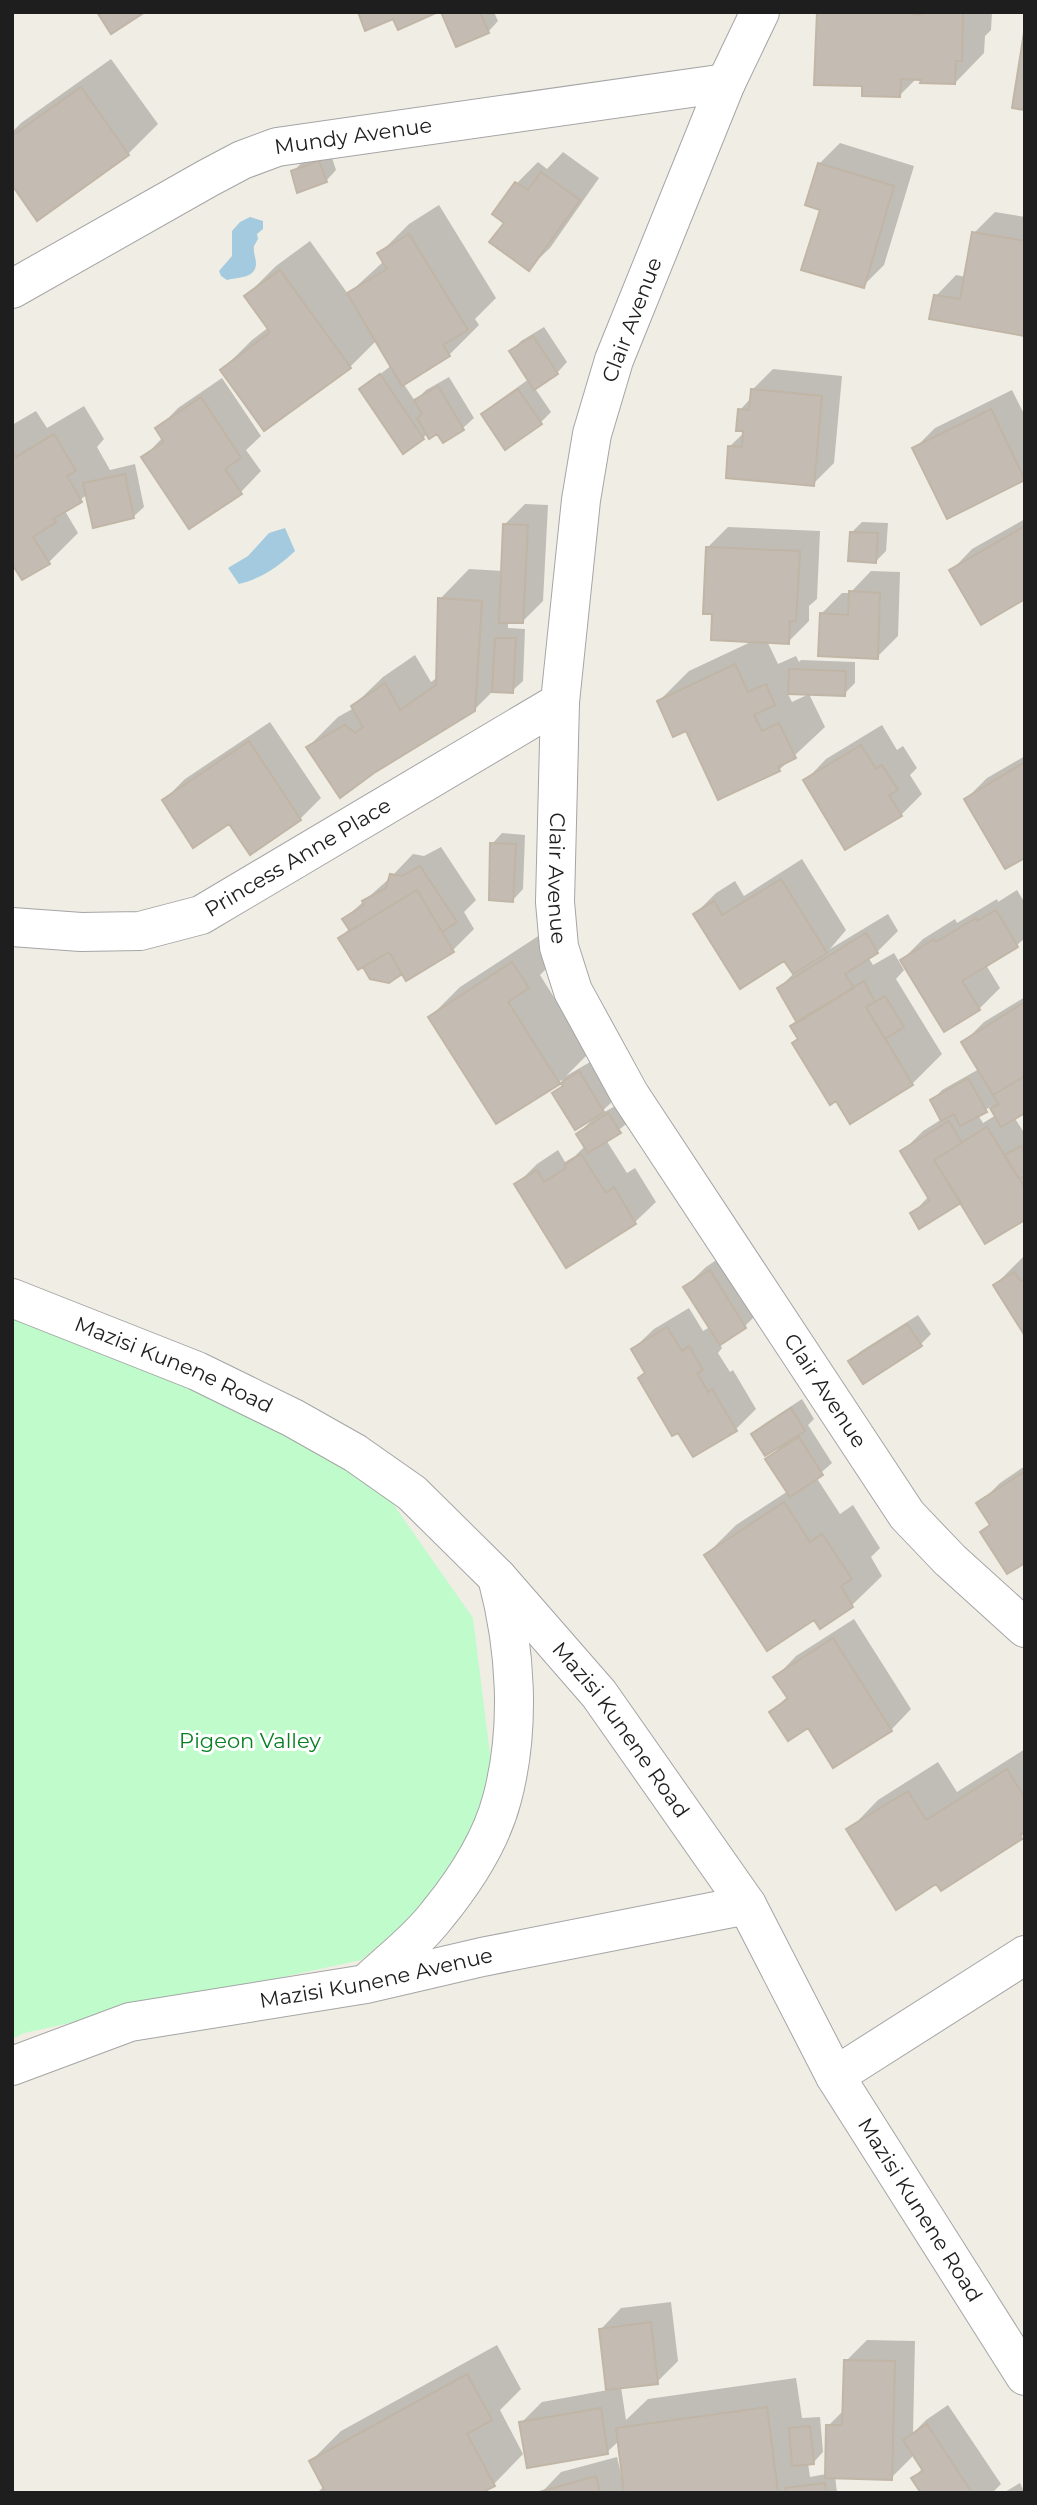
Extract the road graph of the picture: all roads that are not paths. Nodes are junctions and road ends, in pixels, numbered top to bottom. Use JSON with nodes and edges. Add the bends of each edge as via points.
{"nodes":[{"id":1,"x":760,"y":12,"type":"edge"},
{"id":2,"x":726,"y":83,"type":"junction"},
{"id":3,"x":12,"y":289,"type":"edge"},
{"id":4,"x":560,"y":702,"type":"junction"},
{"id":5,"x":12,"y":927,"type":"edge"},
{"id":6,"x":12,"y":1298,"type":"edge"},
{"id":7,"x":497,"y":1577,"type":"junction"},
{"id":8,"x":1025,"y":1628,"type":"edge"},
{"id":9,"x":747,"y":1905,"type":"junction"},
{"id":10,"x":1025,"y":1955,"type":"edge"},
{"id":11,"x":366,"y":1984,"type":"junction"},
{"id":12,"x":12,"y":2066,"type":"edge"},
{"id":13,"x":835,"y":2076,"type":"junction"},
{"id":14,"x":1025,"y":2376,"type":"edge"}],
"edges":[{"from":1,"to":2,"type":"street","name":"Clair Avenue"},
{"from":2,"to":3,"type":"street","name":"Mundy Avenue","via":[[277,147],[208,178]]},
{"from":2,"to":4,"type":"street","name":"Clair Avenue","via":[[614,360],[592,434]]},
{"from":4,"to":5,"type":"street","name":"Princess Anne Place","via":[[201,915],[140,931]]},
{"from":4,"to":8,"type":"street","name":"Clair Avenue","via":[[555,902],[559,947],[573,991],[630,1096],[907,1515]]},
{"from":6,"to":7,"type":"street","name":"Mazisi Kunene Road","via":[[197,1371],[355,1453],[412,1493]]},
{"from":7,"to":9,"type":"street","name":"Mazisi Kunene Road","via":[[599,1694]]},
{"from":7,"to":11,"type":"street","via":[[506,1611],[513,1691],[513,1741],[502,1801],[480,1853],[436,1917]]},
{"from":9,"to":11,"type":"street","name":"Mazisi Kunene Avenue"},
{"from":9,"to":13,"type":"street","name":"Mazisi Kunene Road"},
{"from":10,"to":13,"type":"street"},
{"from":11,"to":12,"type":"street","name":"Mazisi Kunene Avenue","via":[[130,2022]]},
{"from":13,"to":14,"type":"street","name":"Mazisi Kunene Road"}]}
